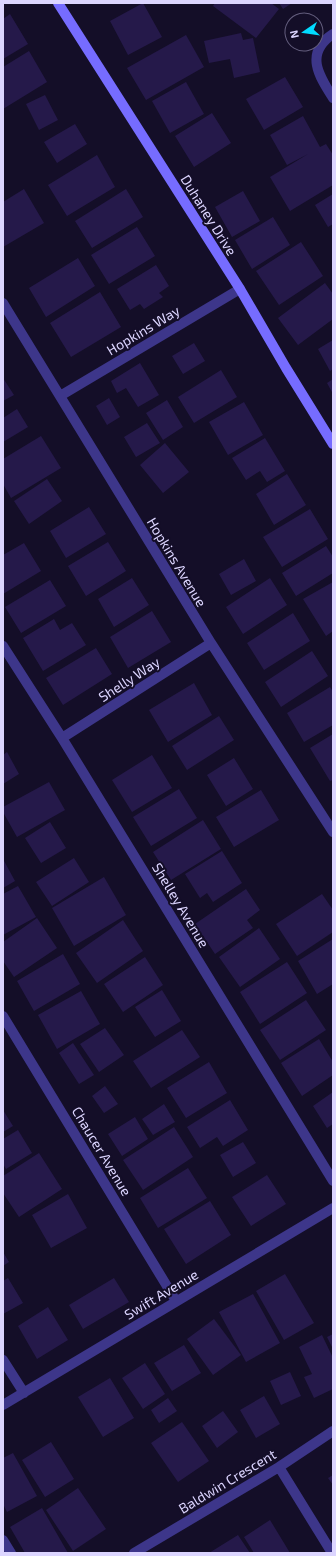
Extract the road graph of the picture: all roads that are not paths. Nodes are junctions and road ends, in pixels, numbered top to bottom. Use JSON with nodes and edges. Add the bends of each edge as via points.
{"nodes":[{"id":1,"x":58,"y":3,"type":"edge"},
{"id":2,"x":333,"y":34,"type":"edge"},
{"id":3,"x":333,"y":98,"type":"edge"},
{"id":4,"x":240,"y":289,"type":"junction"},
{"id":5,"x":3,"y":303,"type":"edge"},
{"id":6,"x":60,"y":396,"type":"junction"},
{"id":7,"x":333,"y":444,"type":"edge"},
{"id":8,"x":210,"y":643,"type":"junction"},
{"id":9,"x":3,"y":646,"type":"edge"},
{"id":10,"x":62,"y":738,"type":"junction"},
{"id":11,"x":333,"y":832,"type":"edge"},
{"id":12,"x":3,"y":1016,"type":"edge"},
{"id":13,"x":333,"y":1181,"type":"edge"},
{"id":14,"x":333,"y":1208,"type":"edge"},
{"id":15,"x":176,"y":1301,"type":"junction"},
{"id":16,"x":3,"y":1360,"type":"edge"},
{"id":17,"x":24,"y":1393,"type":"junction"},
{"id":18,"x":3,"y":1405,"type":"edge"},
{"id":19,"x":333,"y":1431,"type":"edge"},
{"id":20,"x":279,"y":1467,"type":"junction"},
{"id":21,"x":3,"y":1540,"type":"edge"},
{"id":22,"x":11,"y":1553,"type":"edge"},
{"id":23,"x":134,"y":1553,"type":"edge"},
{"id":24,"x":332,"y":1553,"type":"edge"}],
"edges":[{"from":1,"to":4,"type":"street","name":"Duhaney Drive"},
{"from":2,"to":3,"type":"street","via":[[321,45],[317,61],[320,77]]},
{"from":4,"to":6,"type":"street","name":"Hopkins Way"},
{"from":4,"to":7,"type":"street","name":"Duhaney Drive"},
{"from":5,"to":6,"type":"street","name":"Hopkins Avenue"},
{"from":6,"to":8,"type":"street","name":"Hopkins Avenue"},
{"from":8,"to":10,"type":"street","name":"Shelly Way"},
{"from":8,"to":11,"type":"street","name":"Hopkins Avenue"},
{"from":9,"to":10,"type":"street","name":"Shelley Avenue"},
{"from":10,"to":13,"type":"street","name":"Shelley Avenue"},
{"from":12,"to":15,"type":"street","name":"Chaucer Avenue"},
{"from":14,"to":15,"type":"street","name":"Swift Avenue"},
{"from":15,"to":17,"type":"street","name":"Swift Avenue"},
{"from":16,"to":17,"type":"street"},
{"from":17,"to":18,"type":"street","name":"Swift Avenue"},
{"from":19,"to":20,"type":"street","name":"Baldwin Crescent"},
{"from":20,"to":23,"type":"street","name":"Baldwin Crescent"},
{"from":20,"to":24,"type":"street"},
{"from":21,"to":22,"type":"street"}]}
